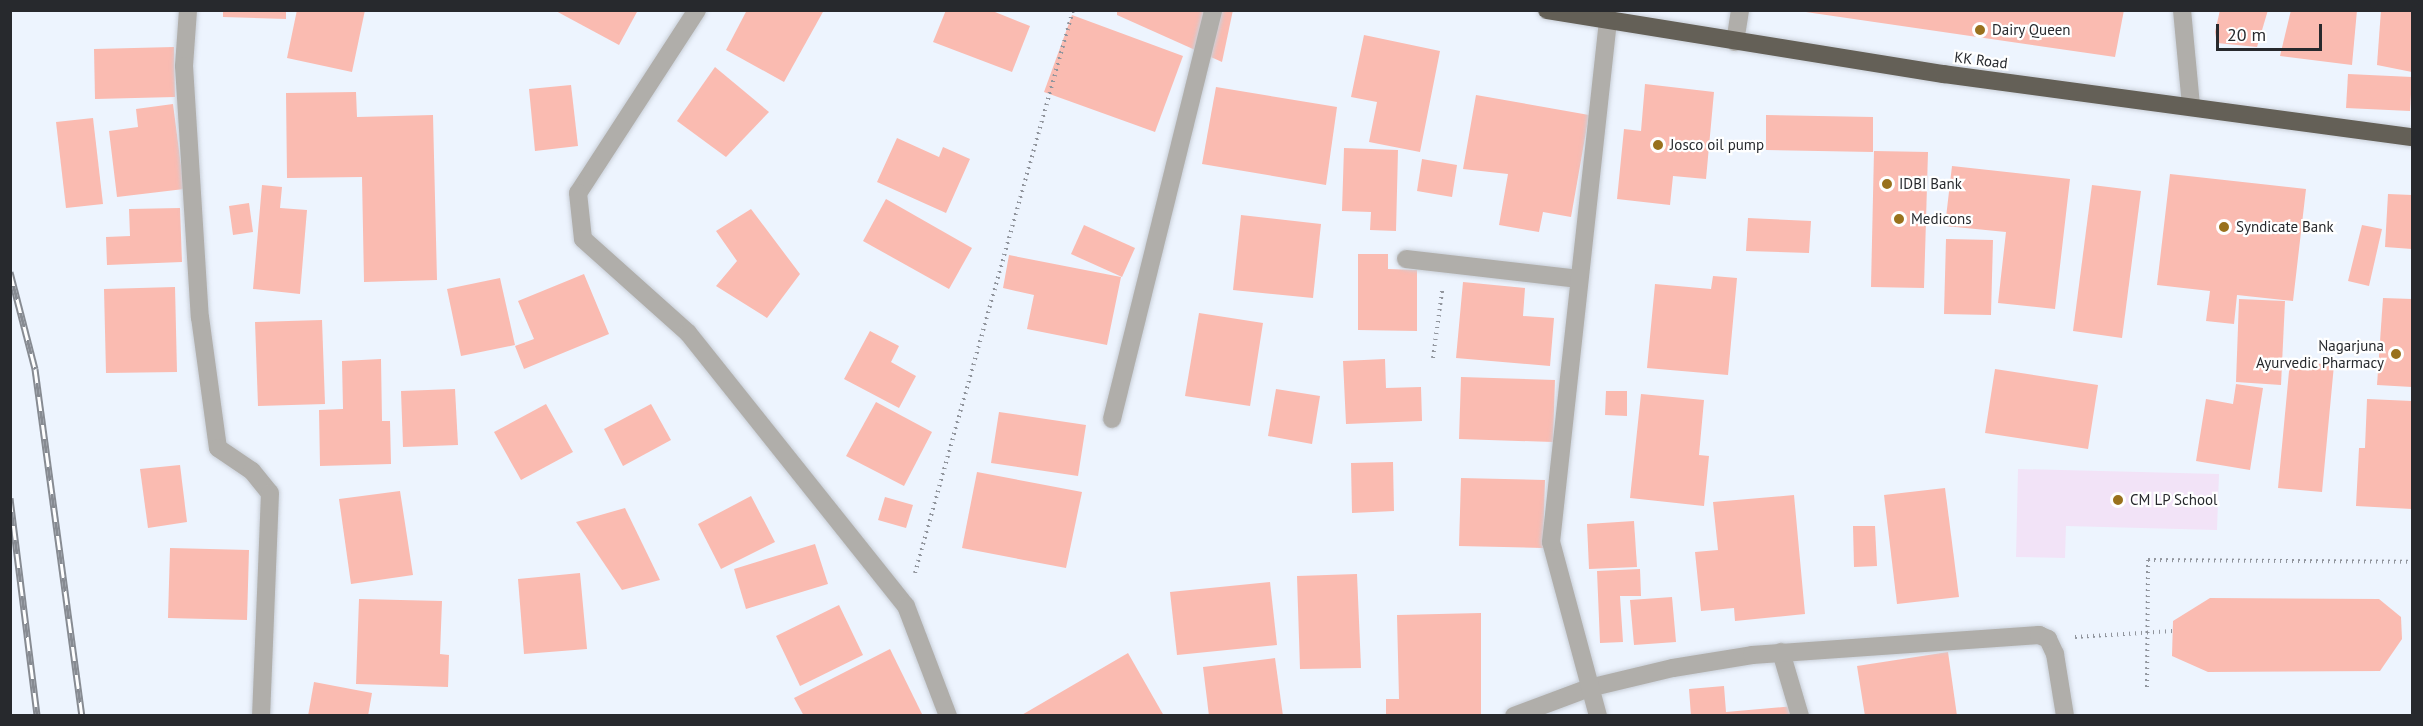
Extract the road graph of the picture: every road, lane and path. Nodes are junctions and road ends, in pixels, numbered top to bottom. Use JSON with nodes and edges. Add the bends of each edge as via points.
{"nodes":[{"id":1,"x":188,"y":10,"type":"edge"},
{"id":2,"x":697,"y":10,"type":"edge"},
{"id":3,"x":1074,"y":10,"type":"edge"},
{"id":4,"x":1213,"y":10,"type":"edge"},
{"id":5,"x":1547,"y":10,"type":"edge"},
{"id":6,"x":1740,"y":10,"type":"edge"},
{"id":7,"x":2182,"y":10,"type":"edge"},
{"id":8,"x":1608,"y":21,"type":"junction"},
{"id":9,"x":1735,"y":42,"type":"junction"},
{"id":10,"x":2191,"y":105,"type":"junction"},
{"id":11,"x":2412,"y":137,"type":"edge"},
{"id":12,"x":1406,"y":259,"type":"dead end"},
{"id":13,"x":1446,"y":264,"type":"junction"},
{"id":14,"x":1580,"y":279,"type":"junction"},
{"id":15,"x":1433,"y":358,"type":"dead end"},
{"id":16,"x":1112,"y":419,"type":"dead end"},
{"id":17,"x":2412,"y":562,"type":"edge"},
{"id":18,"x":906,"y":606,"type":"junction"},
{"id":19,"x":2147,"y":631,"type":"junction"},
{"id":20,"x":2173,"y":631,"type":"dead end"},
{"id":21,"x":2048,"y":639,"type":"junction"},
{"id":22,"x":1781,"y":652,"type":"junction"},
{"id":23,"x":2147,"y":687,"type":"dead end"},
{"id":24,"x":1589,"y":688,"type":"junction"},
{"id":25,"x":261,"y":716,"type":"edge"},
{"id":26,"x":948,"y":716,"type":"edge"},
{"id":27,"x":1514,"y":716,"type":"edge"},
{"id":28,"x":1598,"y":716,"type":"edge"},
{"id":29,"x":1800,"y":716,"type":"edge"},
{"id":30,"x":2065,"y":716,"type":"edge"}],
"edges":[{"from":1,"to":25,"type":"street","via":[[184,66],[200,317],[218,448],[252,471],[270,493]]},
{"from":2,"to":18,"type":"street","via":[[578,193],[583,239],[688,333]]},
{"from":3,"to":18,"type":"path"},
{"from":4,"to":16,"type":"street"},
{"from":5,"to":8,"type":"highway","name":"KK Road"},
{"from":6,"to":9,"type":"street"},
{"from":7,"to":10,"type":"street"},
{"from":8,"to":9,"type":"highway","name":"KK Road"},
{"from":8,"to":14,"type":"street"},
{"from":9,"to":10,"type":"highway","name":"KK Road"},
{"from":10,"to":11,"type":"highway","name":"KK Road"},
{"from":12,"to":13,"type":"street"},
{"from":13,"to":14,"type":"street"},
{"from":13,"to":15,"type":"path"},
{"from":14,"to":24,"type":"street","via":[[1551,542]]},
{"from":17,"to":19,"type":"path","via":[[2148,560]]},
{"from":18,"to":26,"type":"street"},
{"from":19,"to":20,"type":"path"},
{"from":19,"to":21,"type":"path"},
{"from":19,"to":23,"type":"path"},
{"from":21,"to":22,"type":"street","via":[[2021,636]]},
{"from":21,"to":30,"type":"street","via":[[2055,654]]},
{"from":22,"to":24,"type":"street","via":[[1673,668]]},
{"from":22,"to":29,"type":"street"},
{"from":24,"to":27,"type":"street"},
{"from":24,"to":28,"type":"street"}]}
